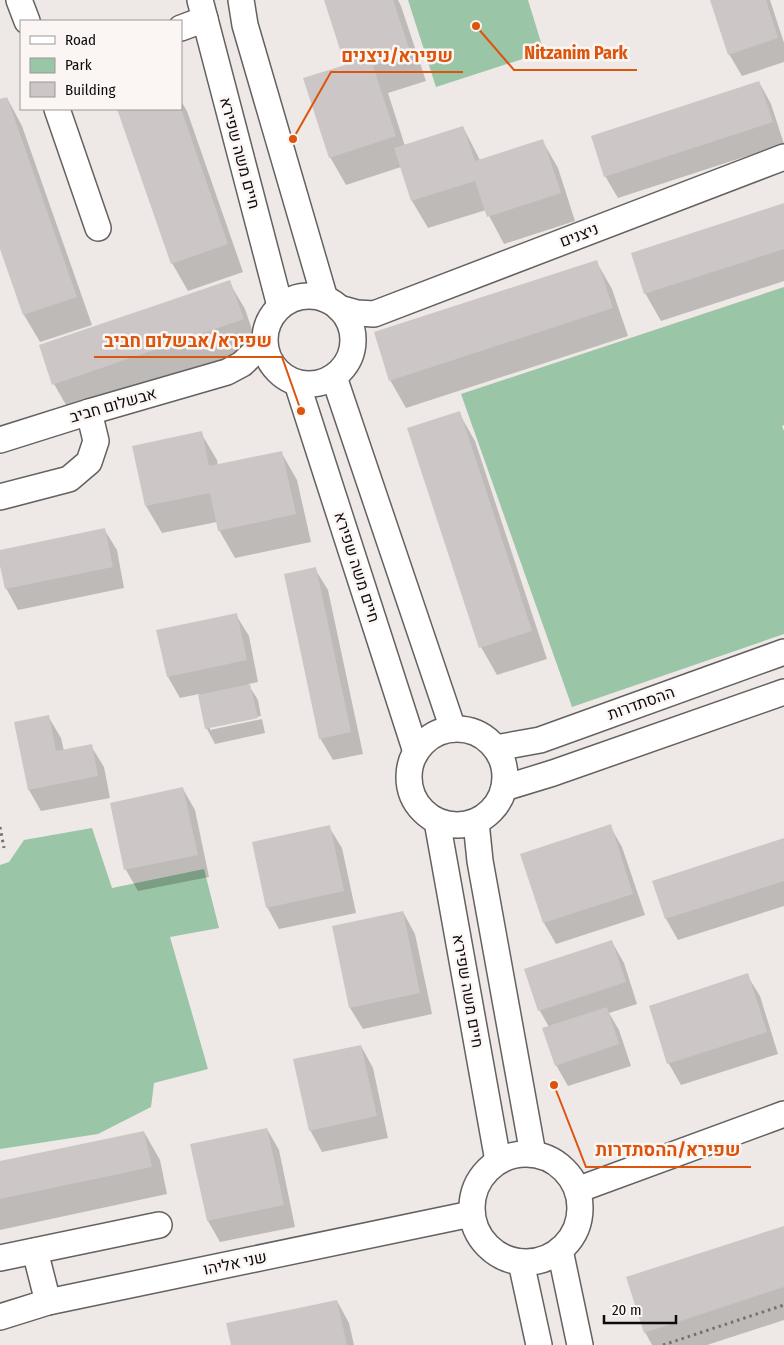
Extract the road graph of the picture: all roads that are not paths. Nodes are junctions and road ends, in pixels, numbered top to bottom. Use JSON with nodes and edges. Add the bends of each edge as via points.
{"nodes":[{"id":1,"x":19,"y":0,"type":"edge"},
{"id":2,"x":241,"y":0,"type":"edge"},
{"id":3,"x":202,"y":10,"type":"edge"},
{"id":4,"x":26,"y":20,"type":"edge"},
{"id":5,"x":182,"y":27,"type":"edge"},
{"id":6,"x":57,"y":110,"type":"edge"},
{"id":7,"x":784,"y":157,"type":"edge"},
{"id":8,"x":98,"y":228,"type":"dead end"},
{"id":9,"x":332,"y":303,"type":"junction"},
{"id":10,"x":280,"y":306,"type":"junction"},
{"id":11,"x":374,"y":314,"type":"junction"},
{"id":12,"x":354,"y":340,"type":"junction"},
{"id":13,"x":264,"y":343,"type":"junction"},
{"id":14,"x":227,"y":372,"type":"junction"},
{"id":15,"x":334,"y":377,"type":"junction"},
{"id":16,"x":289,"y":379,"type":"junction"},
{"id":17,"x":89,"y":412,"type":"junction"},
{"id":18,"x":0,"y":440,"type":"edge"},
{"id":19,"x":0,"y":497,"type":"edge"},
{"id":20,"x":784,"y":652,"type":"edge"},
{"id":21,"x":784,"y":692,"type":"edge"},
{"id":22,"x":453,"y":729,"type":"junction"},
{"id":23,"x":496,"y":748,"type":"junction"},
{"id":24,"x":416,"y":752,"type":"junction"},
{"id":25,"x":504,"y":788,"type":"junction"},
{"id":26,"x":437,"y":821,"type":"junction"},
{"id":27,"x":476,"y":822,"type":"junction"},
{"id":28,"x":784,"y":1114,"type":"edge"},
{"id":29,"x":533,"y":1154,"type":"junction"},
{"id":30,"x":498,"y":1161,"type":"junction"},
{"id":31,"x":577,"y":1190,"type":"junction"},
{"id":32,"x":471,"y":1214,"type":"junction"},
{"id":33,"x":159,"y":1225,"type":"dead end"},
{"id":34,"x":560,"y":1250,"type":"junction"},
{"id":35,"x":35,"y":1251,"type":"junction"},
{"id":36,"x":0,"y":1258,"type":"edge"},
{"id":37,"x":521,"y":1262,"type":"junction"},
{"id":38,"x":48,"y":1302,"type":"junction"},
{"id":39,"x":0,"y":1317,"type":"edge"},
{"id":40,"x":539,"y":1345,"type":"edge"},
{"id":41,"x":580,"y":1345,"type":"edge"}],
"edges":[{"from":1,"to":4,"type":"street"},
{"from":2,"to":9,"type":"street","via":[[246,26]]},
{"from":3,"to":5,"type":"street"},
{"from":3,"to":10,"type":"street","name":"חיים משה שפירא"},
{"from":6,"to":8,"type":"street"},
{"from":7,"to":11,"type":"street","name":"ניצנים"},
{"from":9,"to":10,"type":"street","via":[[302,296]]},
{"from":9,"to":11,"type":"street","name":"ניצנים","via":[[357,313]]},
{"from":9,"to":12,"type":"street","via":[[347,317]]},
{"from":10,"to":13,"type":"street","via":[[268,322]]},
{"from":11,"to":12,"type":"street","name":"ניצנים"},
{"from":12,"to":15,"type":"street","via":[[352,354],[345,367]]},
{"from":13,"to":14,"type":"street","name":"אבשלום חביב","via":[[242,364]]},
{"from":13,"to":16,"type":"street","via":[[272,365]]},
{"from":14,"to":16,"type":"street","name":"אבשלום חביב"},
{"from":14,"to":17,"type":"street","name":"אבשלום חביב"},
{"from":15,"to":16,"type":"street","via":[[310,385]]},
{"from":15,"to":22,"type":"street"},
{"from":16,"to":24,"type":"street","name":"חיים משה שפירא"},
{"from":17,"to":18,"type":"street","name":"אבשלום חביב"},
{"from":17,"to":19,"type":"street","via":[[96,441],[89,462],[69,479]]},
{"from":20,"to":23,"type":"street","name":"ההסתדרות","via":[[540,740]]},
{"from":21,"to":25,"type":"street"},
{"from":22,"to":23,"type":"street","via":[[469,730]]},
{"from":22,"to":24,"type":"street","via":[[438,732],[425,740]]},
{"from":23,"to":25,"type":"street","via":[[503,761]]},
{"from":24,"to":26,"type":"street","via":[[410,767],[409,783],[423,812]]},
{"from":25,"to":27,"type":"street","via":[[489,813]]},
{"from":26,"to":27,"type":"street","via":[[456,825]]},
{"from":26,"to":30,"type":"street","name":"חיים משה שפירא"},
{"from":27,"to":29,"type":"street","via":[[480,861]]},
{"from":28,"to":31,"type":"street"},
{"from":29,"to":30,"type":"street","via":[[509,1156]]},
{"from":29,"to":31,"type":"street","via":[[560,1166]]},
{"from":30,"to":32,"type":"street","via":[[477,1183]]},
{"from":31,"to":34,"type":"street","via":[[578,1222],[572,1237]]},
{"from":32,"to":37,"type":"street","via":[[475,1228],[493,1251]]},
{"from":32,"to":38,"type":"street","name":"שני אליהו"},
{"from":33,"to":35,"type":"street"},
{"from":34,"to":37,"type":"street","via":[[542,1259]]},
{"from":34,"to":41,"type":"street"},
{"from":35,"to":36,"type":"street"},
{"from":35,"to":38,"type":"street"},
{"from":37,"to":40,"type":"street"},
{"from":38,"to":39,"type":"street","name":"שני אליהו"}]}
